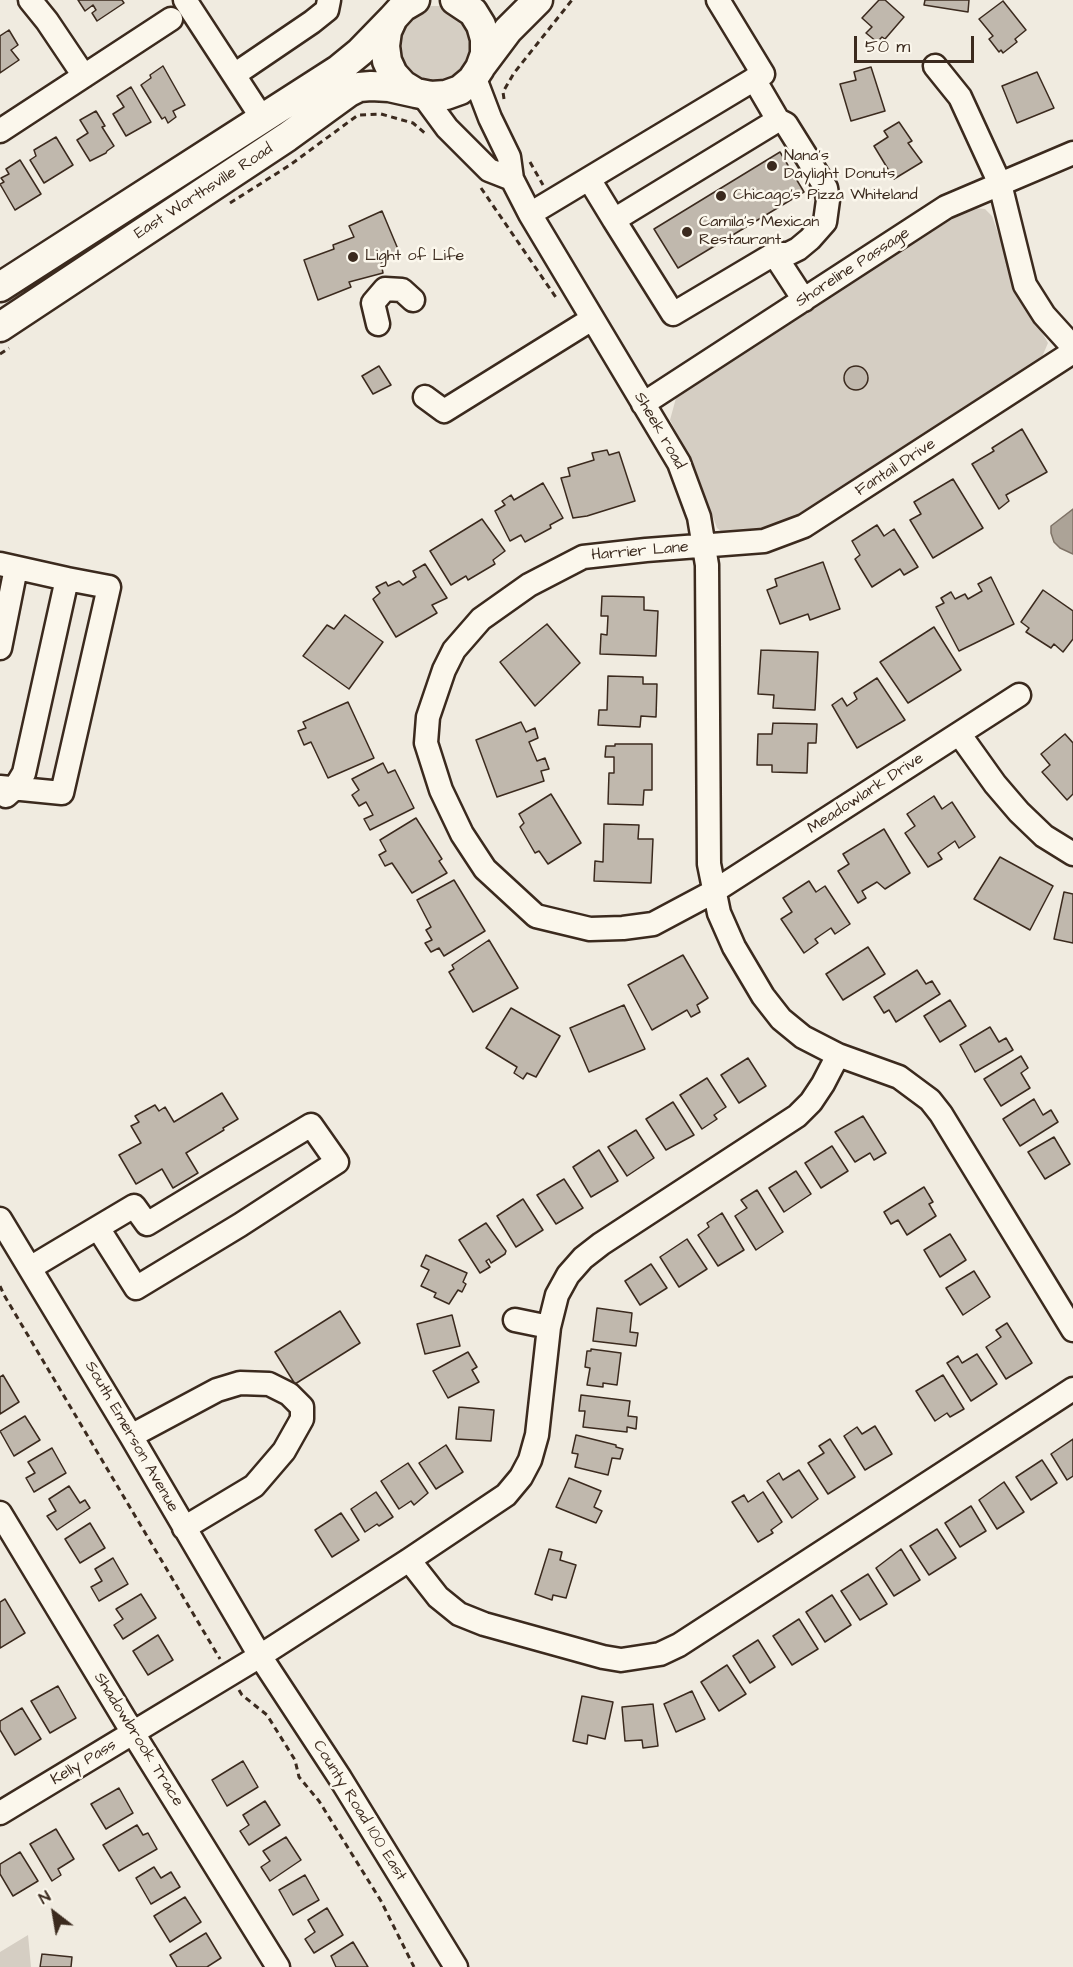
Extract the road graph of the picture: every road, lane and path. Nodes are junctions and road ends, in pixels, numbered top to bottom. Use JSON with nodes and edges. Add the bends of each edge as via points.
{"nodes":[{"id":1,"x":30,"y":0,"type":"edge"},
{"id":2,"x":329,"y":0,"type":"edge"},
{"id":3,"x":455,"y":0,"type":"edge"},
{"id":4,"x":538,"y":0,"type":"edge"},
{"id":5,"x":572,"y":0,"type":"edge"},
{"id":6,"x":718,"y":0,"type":"edge"},
{"id":7,"x":186,"y":6,"type":"edge"},
{"id":8,"x":403,"y":6,"type":"edge"},
{"id":9,"x":935,"y":66,"type":"dead end"},
{"id":10,"x":477,"y":72,"type":"junction"},
{"id":11,"x":234,"y":75,"type":"junction"},
{"id":12,"x":84,"y":76,"type":"junction"},
{"id":13,"x":754,"y":79,"type":"junction"},
{"id":14,"x":419,"y":93,"type":"junction"},
{"id":15,"x":504,"y":102,"type":"dead end"},
{"id":16,"x":262,"y":118,"type":"junction"},
{"id":17,"x":777,"y":120,"type":"junction"},
{"id":18,"x":0,"y":130,"type":"edge"},
{"id":19,"x":429,"y":137,"type":"dead end"},
{"id":20,"x":1073,"y":153,"type":"edge"},
{"id":21,"x":512,"y":179,"type":"junction"},
{"id":22,"x":589,"y":179,"type":"junction"},
{"id":23,"x":1000,"y":184,"type":"junction"},
{"id":24,"x":480,"y":188,"type":"dead end"},
{"id":25,"x":222,"y":209,"type":"dead end"},
{"id":26,"x":530,"y":214,"type":"junction"},
{"id":27,"x":614,"y":220,"type":"junction"},
{"id":28,"x":774,"y":254,"type":"junction"},
{"id":29,"x":0,"y":287,"type":"edge"},
{"id":30,"x":413,"y":300,"type":"dead end"},
{"id":31,"x":804,"y":300,"type":"junction"},
{"id":32,"x":561,"y":305,"type":"dead end"},
{"id":33,"x":592,"y":319,"type":"junction"},
{"id":34,"x":378,"y":324,"type":"dead end"},
{"id":35,"x":5,"y":337,"type":"edge"},
{"id":36,"x":1073,"y":347,"type":"edge"},
{"id":37,"x":1073,"y":352,"type":"edge"},
{"id":38,"x":0,"y":354,"type":"edge"},
{"id":39,"x":425,"y":397,"type":"dead end"},
{"id":40,"x":643,"y":404,"type":"junction"},
{"id":41,"x":704,"y":547,"type":"junction"},
{"id":42,"x":8,"y":566,"type":"edge"},
{"id":43,"x":67,"y":579,"type":"junction"},
{"id":44,"x":0,"y":648,"type":"edge"},
{"id":45,"x":1019,"y":695,"type":"dead end"},
{"id":46,"x":960,"y":735,"type":"junction"},
{"id":47,"x":5,"y":792,"type":"edge"},
{"id":48,"x":1073,"y":854,"type":"edge"},
{"id":49,"x":713,"y":892,"type":"junction"},
{"id":50,"x":838,"y":1055,"type":"junction"},
{"id":51,"x":0,"y":1219,"type":"edge"},
{"id":52,"x":98,"y":1227,"type":"junction"},
{"id":53,"x":30,"y":1268,"type":"junction"},
{"id":54,"x":0,"y":1286,"type":"edge"},
{"id":55,"x":515,"y":1320,"type":"dead end"},
{"id":56,"x":549,"y":1327,"type":"junction"},
{"id":57,"x":1073,"y":1330,"type":"edge"},
{"id":58,"x":1073,"y":1389,"type":"edge"},
{"id":59,"x":131,"y":1436,"type":"junction"},
{"id":60,"x":0,"y":1512,"type":"edge"},
{"id":61,"x":184,"y":1528,"type":"junction"},
{"id":62,"x":9,"y":1547,"type":"edge"},
{"id":63,"x":409,"y":1560,"type":"junction"},
{"id":64,"x":260,"y":1656,"type":"junction"},
{"id":65,"x":229,"y":1675,"type":"junction"},
{"id":66,"x":133,"y":1733,"type":"junction"},
{"id":67,"x":0,"y":1813,"type":"edge"},
{"id":68,"x":278,"y":1967,"type":"edge"},
{"id":69,"x":414,"y":1967,"type":"edge"},
{"id":70,"x":456,"y":1967,"type":"edge"}],
"edges":[{"from":1,"to":12,"type":"street"},
{"from":2,"to":11,"type":"street","via":[[327,10],[312,22]]},
{"from":3,"to":10,"type":"main road","via":[[473,12],[481,25],[485,54]]},
{"from":4,"to":10,"type":"main road","via":[[508,30]]},
{"from":5,"to":15,"type":"path","via":[[514,73],[503,92]]},
{"from":6,"to":13,"type":"street","via":[[763,74]]},
{"from":7,"to":11,"type":"street"},
{"from":7,"to":12,"type":"street"},
{"from":8,"to":14,"type":"main road","via":[[386,39],[387,61],[403,85]]},
{"from":8,"to":16,"type":"main road","name":"East Worthsville Road","via":[[348,62]]},
{"from":9,"to":23,"type":"street","via":[[960,97]]},
{"from":10,"to":14,"type":"main road","name":"East Worthsville Road","via":[[460,90],[446,95]]},
{"from":10,"to":21,"type":"street","name":"Sheek road","via":[[490,118],[509,157]]},
{"from":11,"to":16,"type":"street"},
{"from":12,"to":18,"type":"street"},
{"from":13,"to":17,"type":"street"},
{"from":13,"to":22,"type":"street"},
{"from":14,"to":21,"type":"street","via":[[489,170]]},
{"from":14,"to":35,"type":"main road","name":"East Worthsville Road","via":[[371,86],[350,92]]},
{"from":16,"to":29,"type":"main road","name":"East Worthsville Road"},
{"from":17,"to":27,"type":"street"},
{"from":17,"to":28,"type":"street","via":[[786,124],[826,188],[828,200],[825,222],[810,239],[788,254]]},
{"from":19,"to":25,"type":"path","via":[[412,123],[381,114],[358,115]]},
{"from":20,"to":23,"type":"street","name":"Shoreline Passage"},
{"from":21,"to":26,"type":"street","name":"Sheek road"},
{"from":22,"to":26,"type":"street"},
{"from":22,"to":27,"type":"street"},
{"from":23,"to":31,"type":"street","name":"Shoreline Passage","via":[[946,207]]},
{"from":23,"to":36,"type":"street","via":[[1025,285],[1044,315]]},
{"from":24,"to":32,"type":"path"},
{"from":26,"to":33,"type":"street","name":"Sheek road"},
{"from":27,"to":28,"type":"street","via":[[673,314]]},
{"from":28,"to":31,"type":"street"},
{"from":30,"to":34,"type":"street","via":[[402,290],[385,289],[373,303]]},
{"from":31,"to":40,"type":"street","name":"Shoreline Passage"},
{"from":33,"to":39,"type":"street","via":[[471,384],[444,411]]},
{"from":33,"to":40,"type":"street","name":"Sheek road"},
{"from":35,"to":38,"type":"path"},
{"from":37,"to":41,"type":"street","name":"Fantail Drive","via":[[804,526],[765,541]]},
{"from":40,"to":41,"type":"street","name":"Sheek road","via":[[679,464],[699,517]]},
{"from":41,"to":49,"type":"street","name":"Sheek road","via":[[708,836]]},
{"from":41,"to":49,"type":"street","name":"Harrier Lane","via":[[583,557],[529,585],[490,612],[454,650],[444,670],[428,717],[426,743],[441,790],[462,834],[485,869],[536,916],[590,930],[653,924]]},
{"from":42,"to":43,"type":"street"},
{"from":42,"to":44,"type":"street"},
{"from":43,"to":47,"type":"street","via":[[24,773]]},
{"from":43,"to":47,"type":"street","via":[[108,587],[62,793]]},
{"from":45,"to":46,"type":"street","name":"Meadowlark Drive"},
{"from":46,"to":48,"type":"street","via":[[1019,812],[1044,836]]},
{"from":46,"to":49,"type":"street","name":"Meadowlark Drive"},
{"from":49,"to":50,"type":"street","name":"Sheek road","via":[[734,947],[763,996],[781,1019],[803,1037]]},
{"from":50,"to":56,"type":"street","name":"Kelly Pass","via":[[811,1102],[797,1116],[583,1258],[556,1295]]},
{"from":50,"to":57,"type":"street","name":"Sheek road","via":[[898,1077],[930,1100]]},
{"from":51,"to":53,"type":"street","name":"South Emerson Avenue"},
{"from":52,"to":52,"type":"street","via":[[134,1206],[147,1224],[311,1125],[337,1162],[136,1288]]},
{"from":52,"to":53,"type":"street"},
{"from":53,"to":59,"type":"street","name":"South Emerson Avenue"},
{"from":54,"to":65,"type":"path"},
{"from":55,"to":56,"type":"street"},
{"from":56,"to":63,"type":"street","name":"Kelly Pass","via":[[537,1435],[520,1477],[506,1495]]},
{"from":58,"to":63,"type":"street","via":[[660,1654],[621,1660],[603,1657],[484,1624],[459,1614],[438,1597]]},
{"from":59,"to":61,"type":"street","name":"South Emerson Avenue"},
{"from":59,"to":61,"type":"street","via":[[218,1390],[240,1383],[269,1384],[289,1394],[302,1407],[302,1419],[284,1451],[254,1486]]},
{"from":60,"to":62,"type":"street","name":"Shadowbrook Trace"},
{"from":61,"to":64,"type":"street","name":"South Emerson Avenue"},
{"from":62,"to":66,"type":"street","name":"Shadowbrook Trace"},
{"from":63,"to":64,"type":"street","name":"Kelly Pass"},
{"from":64,"to":65,"type":"street","name":"Kelly Pass"},
{"from":64,"to":70,"type":"street","name":"County Road 100 East"},
{"from":65,"to":66,"type":"street","name":"Kelly Pass"},
{"from":65,"to":69,"type":"path","via":[[242,1695],[267,1715],[295,1760],[298,1778],[319,1801],[381,1901]]},
{"from":66,"to":67,"type":"street","name":"Kelly Pass"},
{"from":66,"to":68,"type":"street","name":"Shadowbrook Trace"}]}
